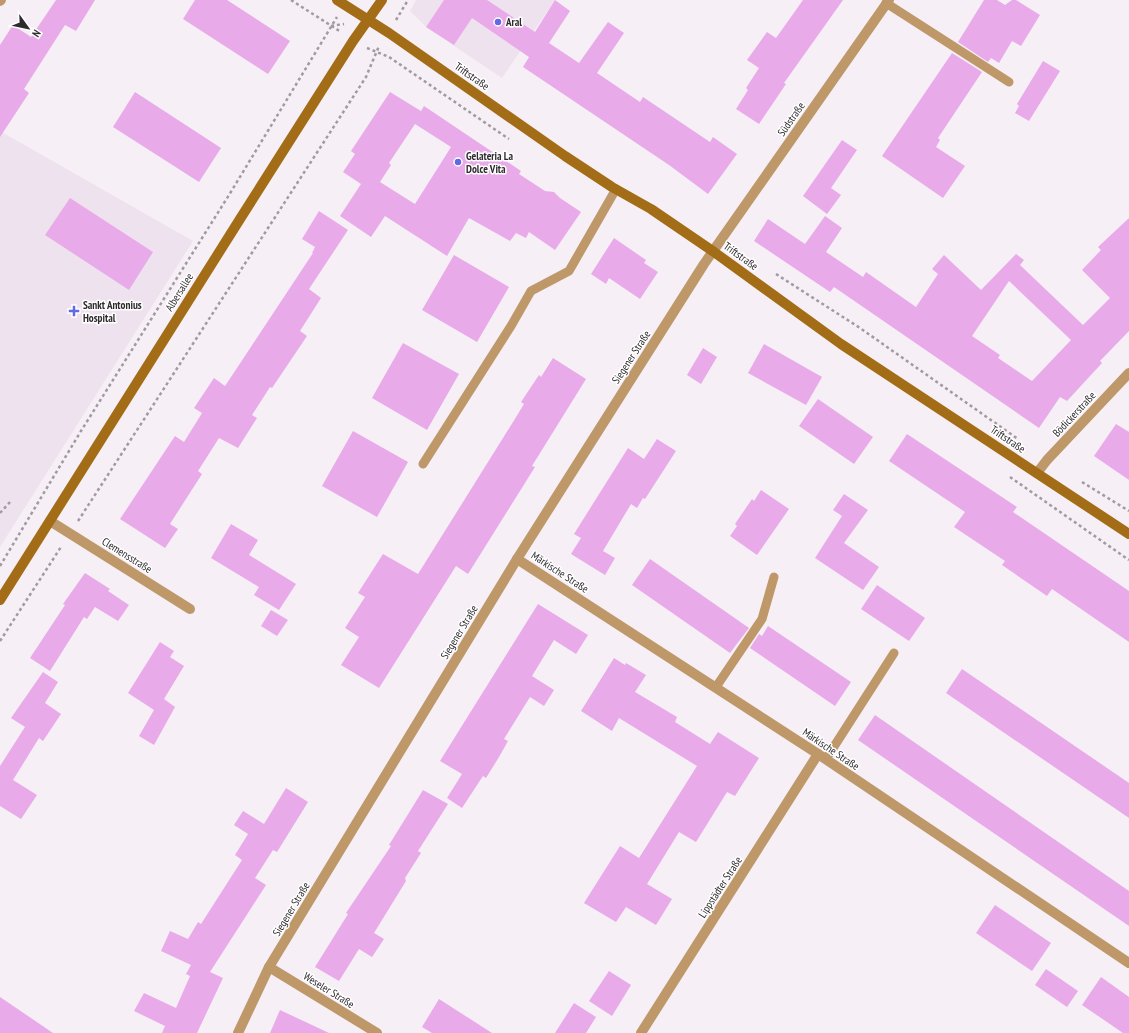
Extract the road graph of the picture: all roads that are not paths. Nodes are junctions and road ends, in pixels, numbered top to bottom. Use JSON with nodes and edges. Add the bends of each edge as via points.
{"nodes":[{"id":1,"x":337,"y":0,"type":"edge"},
{"id":2,"x":382,"y":0,"type":"edge"},
{"id":3,"x":887,"y":2,"type":"edge"},
{"id":4,"x":368,"y":20,"type":"junction"},
{"id":5,"x":1009,"y":82,"type":"dead end"},
{"id":6,"x":616,"y":189,"type":"junction"},
{"id":7,"x":714,"y":252,"type":"junction"},
{"id":8,"x":1129,"y":373,"type":"edge"},
{"id":9,"x":423,"y":464,"type":"dead end"},
{"id":10,"x":1037,"y":473,"type":"junction"},
{"id":11,"x":50,"y":521,"type":"junction"},
{"id":12,"x":1129,"y":534,"type":"edge"},
{"id":13,"x":517,"y":559,"type":"junction"},
{"id":14,"x":774,"y":577,"type":"dead end"},
{"id":15,"x":0,"y":600,"type":"edge"},
{"id":16,"x":190,"y":609,"type":"dead end"},
{"id":17,"x":894,"y":653,"type":"dead end"},
{"id":18,"x":716,"y":687,"type":"junction"},
{"id":19,"x":822,"y":756,"type":"junction"},
{"id":20,"x":1129,"y":963,"type":"edge"},
{"id":21,"x":269,"y":967,"type":"junction"},
{"id":22,"x":238,"y":1033,"type":"edge"},
{"id":23,"x":377,"y":1033,"type":"edge"},
{"id":24,"x":641,"y":1033,"type":"edge"}],
"edges":[{"from":1,"to":4,"type":"street","name":"Triftstraße"},
{"from":2,"to":4,"type":"street","name":"Albersallee"},
{"from":3,"to":5,"type":"lane"},
{"from":3,"to":7,"type":"street","name":"Südstraße"},
{"from":4,"to":6,"type":"street","name":"Triftstraße"},
{"from":4,"to":11,"type":"street","name":"Albersallee"},
{"from":6,"to":7,"type":"street","name":"Triftstraße","via":[[651,209]]},
{"from":6,"to":9,"type":"lane","via":[[569,271],[531,291]]},
{"from":7,"to":10,"type":"street","name":"Triftstraße","via":[[841,344]]},
{"from":7,"to":13,"type":"street","name":"Siegener Straße"},
{"from":8,"to":10,"type":"street","name":"Bödickerstraße"},
{"from":10,"to":12,"type":"street","name":"Triftstraße"},
{"from":11,"to":15,"type":"street","name":"Albersallee"},
{"from":11,"to":16,"type":"street","name":"Clemensstraße"},
{"from":13,"to":18,"type":"street","name":"Märkische Straße"},
{"from":13,"to":21,"type":"street","name":"Siegener Straße"},
{"from":14,"to":18,"type":"lane","via":[[762,619]]},
{"from":17,"to":19,"type":"lane"},
{"from":18,"to":19,"type":"street","name":"Märkische Straße"},
{"from":19,"to":20,"type":"street","name":"Märkische Straße"},
{"from":19,"to":24,"type":"street","name":"Lippstädter Straße"},
{"from":21,"to":22,"type":"street","name":"Siegener Straße"},
{"from":21,"to":23,"type":"street","name":"Weseler Straße"}]}
